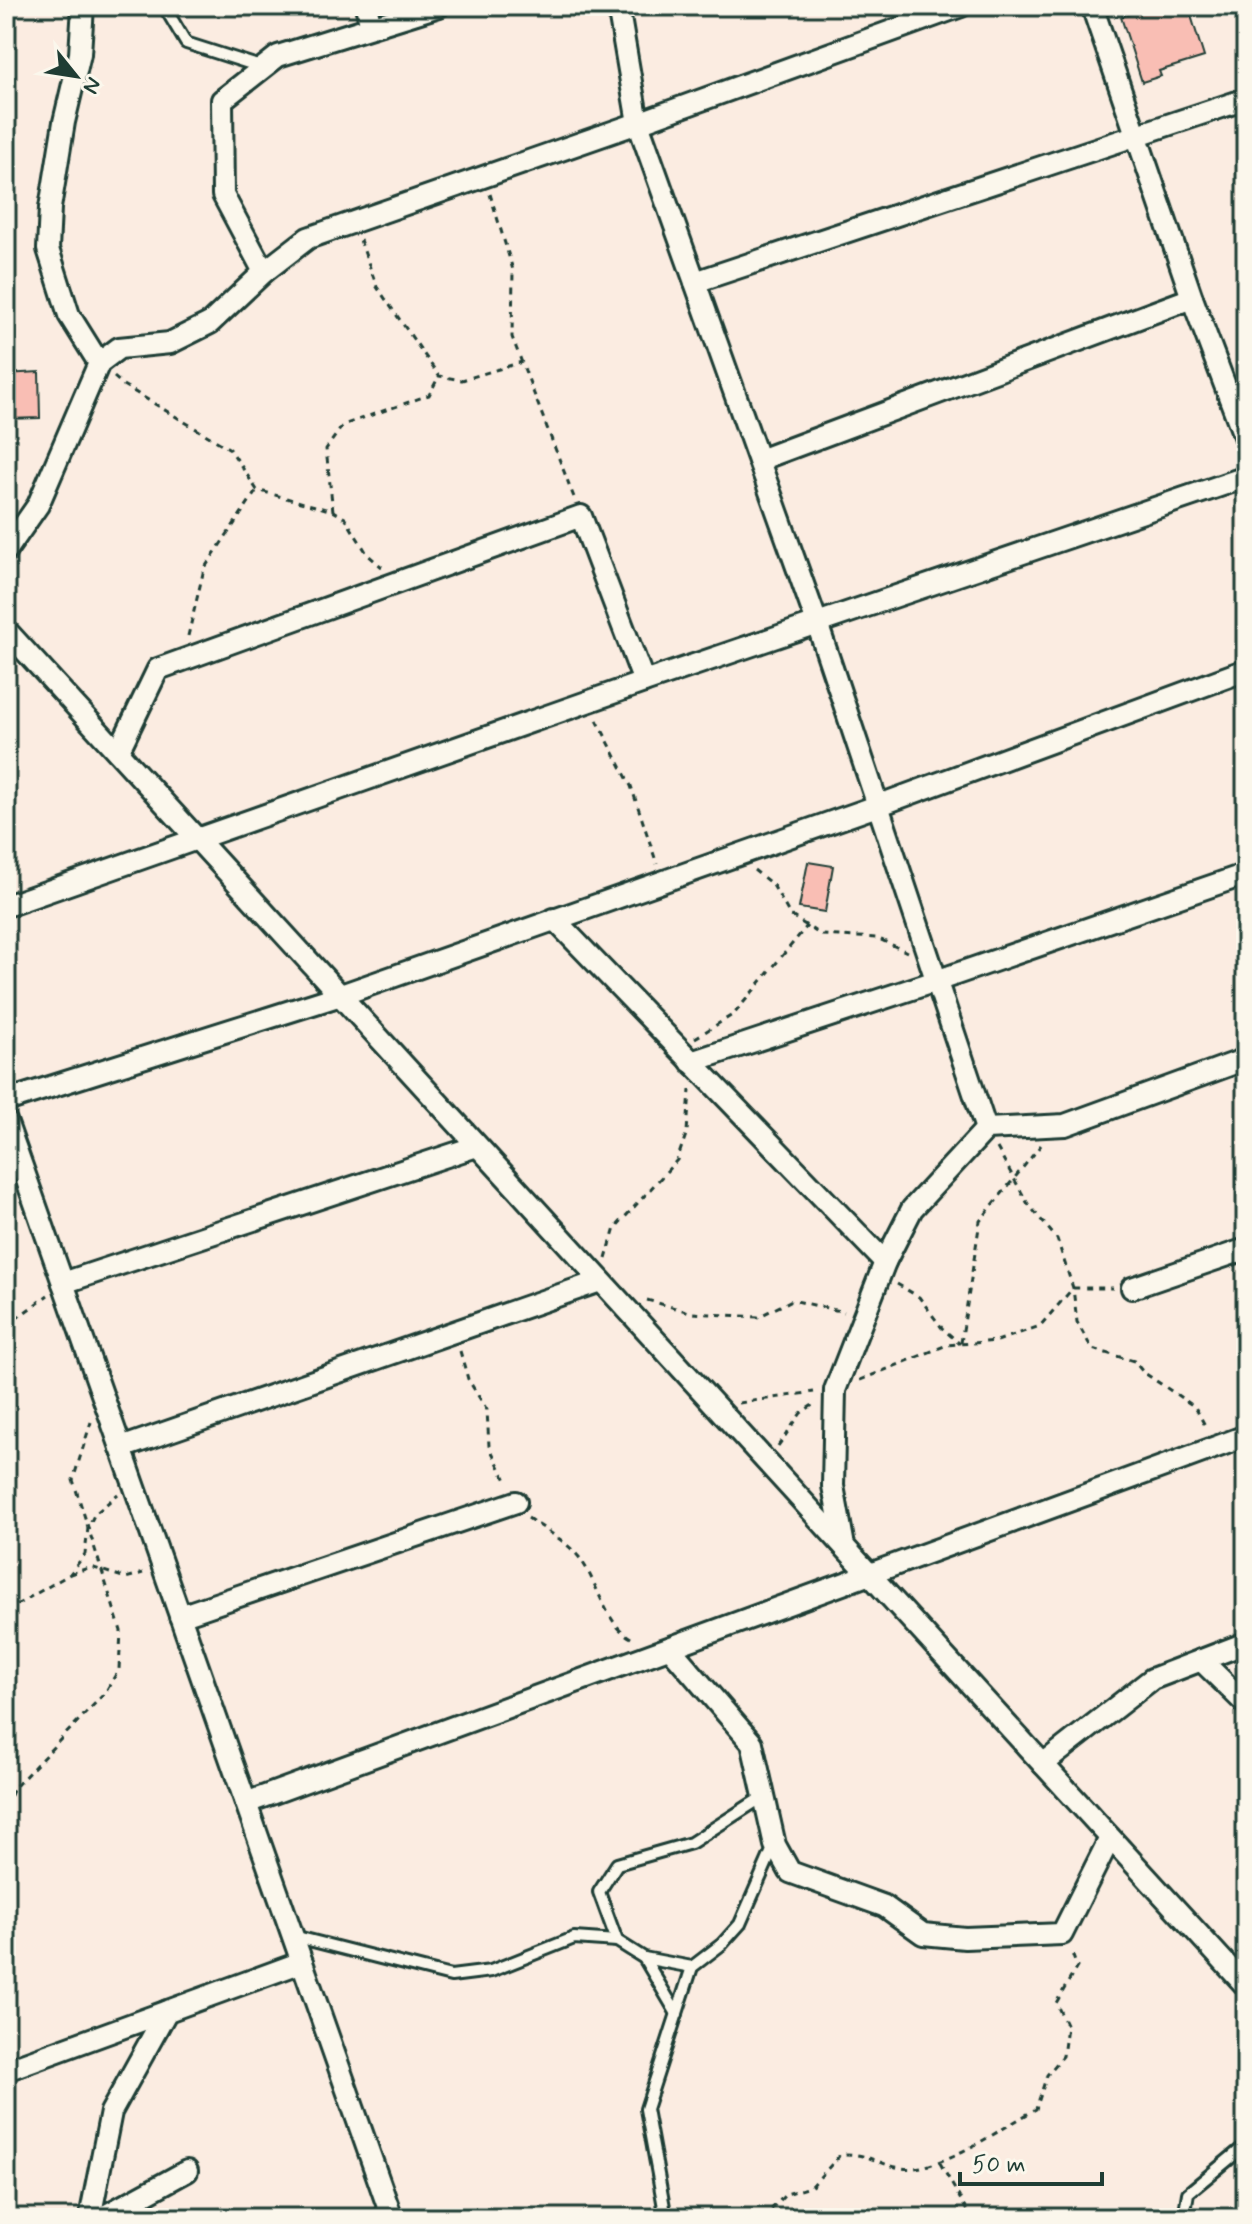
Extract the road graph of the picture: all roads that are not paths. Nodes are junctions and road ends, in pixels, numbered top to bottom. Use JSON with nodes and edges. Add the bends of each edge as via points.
{"nodes":[{"id":1,"x":83,"y":6,"type":"edge"},
{"id":2,"x":164,"y":6,"type":"edge"},
{"id":3,"x":366,"y":6,"type":"edge"},
{"id":4,"x":439,"y":6,"type":"edge"},
{"id":5,"x":618,"y":6,"type":"edge"},
{"id":6,"x":961,"y":6,"type":"edge"},
{"id":7,"x":1092,"y":6,"type":"edge"},
{"id":8,"x":371,"y":26,"type":"junction"},
{"id":9,"x":263,"y":68,"type":"junction"},
{"id":10,"x":1246,"y":99,"type":"edge"},
{"id":11,"x":638,"y":123,"type":"junction"},
{"id":12,"x":1138,"y":135,"type":"junction"},
{"id":13,"x":264,"y":272,"type":"junction"},
{"id":14,"x":695,"y":282,"type":"junction"},
{"id":15,"x":1192,"y":298,"type":"junction"},
{"id":16,"x":99,"y":363,"type":"junction"},
{"id":17,"x":1246,"y":441,"type":"edge"},
{"id":18,"x":759,"y":460,"type":"junction"},
{"id":19,"x":1246,"y":477,"type":"edge"},
{"id":20,"x":6,"y":551,"type":"edge"},
{"id":21,"x":817,"y":623,"type":"junction"},
{"id":22,"x":6,"y":630,"type":"edge"},
{"id":23,"x":1246,"y":670,"type":"edge"},
{"id":24,"x":644,"y":682,"type":"junction"},
{"id":25,"x":118,"y":752,"type":"junction"},
{"id":26,"x":877,"y":806,"type":"junction"},
{"id":27,"x":199,"y":840,"type":"junction"},
{"id":28,"x":1246,"y":874,"type":"edge"},
{"id":29,"x":6,"y":906,"type":"edge"},
{"id":30,"x":554,"y":919,"type":"junction"},
{"id":31,"x":933,"y":972,"type":"junction"},
{"id":32,"x":341,"y":995,"type":"junction"},
{"id":33,"x":684,"y":1055,"type":"junction"},
{"id":34,"x":1246,"y":1059,"type":"edge"},
{"id":35,"x":6,"y":1101,"type":"edge"},
{"id":36,"x":6,"y":1121,"type":"edge"},
{"id":37,"x":986,"y":1129,"type":"junction"},
{"id":38,"x":477,"y":1146,"type":"junction"},
{"id":39,"x":1246,"y":1249,"type":"edge"},
{"id":40,"x":882,"y":1268,"type":"junction"},
{"id":41,"x":63,"y":1283,"type":"junction"},
{"id":42,"x":603,"y":1284,"type":"junction"},
{"id":43,"x":1132,"y":1288,"type":"road end"},
{"id":44,"x":1246,"y":1436,"type":"edge"},
{"id":45,"x":121,"y":1448,"type":"junction"},
{"id":46,"x":516,"y":1502,"type":"road end"},
{"id":47,"x":844,"y":1546,"type":"junction"},
{"id":48,"x":870,"y":1574,"type":"junction"},
{"id":49,"x":180,"y":1616,"type":"junction"},
{"id":50,"x":1246,"y":1643,"type":"edge"},
{"id":51,"x":670,"y":1648,"type":"junction"},
{"id":52,"x":1201,"y":1660,"type":"junction"},
{"id":53,"x":1246,"y":1704,"type":"edge"},
{"id":54,"x":1043,"y":1764,"type":"junction"},
{"id":55,"x":764,"y":1796,"type":"junction"},
{"id":56,"x":246,"y":1803,"type":"junction"},
{"id":57,"x":1110,"y":1838,"type":"junction"},
{"id":58,"x":775,"y":1845,"type":"junction"},
{"id":59,"x":293,"y":1936,"type":"junction"},
{"id":60,"x":617,"y":1941,"type":"junction"},
{"id":61,"x":644,"y":1958,"type":"junction"},
{"id":62,"x":302,"y":1962,"type":"junction"},
{"id":63,"x":692,"y":1967,"type":"junction"},
{"id":64,"x":1246,"y":1986,"type":"edge"},
{"id":65,"x":167,"y":2011,"type":"junction"},
{"id":66,"x":677,"y":2014,"type":"junction"},
{"id":67,"x":6,"y":2070,"type":"edge"},
{"id":68,"x":1246,"y":2145,"type":"edge"},
{"id":69,"x":187,"y":2171,"type":"dead end"},
{"id":70,"x":90,"y":2218,"type":"edge"},
{"id":71,"x":101,"y":2218,"type":"edge"},
{"id":72,"x":392,"y":2218,"type":"edge"},
{"id":73,"x":666,"y":2218,"type":"edge"},
{"id":74,"x":1184,"y":2218,"type":"edge"}],
"edges":[{"from":1,"to":16,"type":"street","via":[[48,249],[69,315]]},
{"from":2,"to":9,"type":"lane","via":[[186,43]]},
{"from":3,"to":8,"type":"street"},
{"from":4,"to":8,"type":"street"},
{"from":5,"to":11,"type":"street"},
{"from":6,"to":11,"type":"street"},
{"from":7,"to":12,"type":"street"},
{"from":8,"to":9,"type":"street","via":[[278,56]]},
{"from":9,"to":13,"type":"street","via":[[222,100],[223,195]]},
{"from":10,"to":12,"type":"street"},
{"from":11,"to":13,"type":"street","via":[[308,238]]},
{"from":11,"to":14,"type":"street"},
{"from":12,"to":14,"type":"street"},
{"from":12,"to":15,"type":"street"},
{"from":13,"to":16,"type":"street","via":[[210,323],[170,343],[119,348]]},
{"from":14,"to":18,"type":"street"},
{"from":15,"to":17,"type":"street"},
{"from":15,"to":18,"type":"street"},
{"from":16,"to":20,"type":"street","via":[[38,505]]},
{"from":18,"to":21,"type":"street"},
{"from":19,"to":21,"type":"street"},
{"from":21,"to":24,"type":"street"},
{"from":21,"to":26,"type":"street"},
{"from":22,"to":25,"type":"street"},
{"from":23,"to":26,"type":"street"},
{"from":24,"to":25,"type":"street","via":[[581,516],[158,669]]},
{"from":24,"to":27,"type":"street"},
{"from":25,"to":27,"type":"street"},
{"from":26,"to":30,"type":"street"},
{"from":26,"to":31,"type":"street"},
{"from":27,"to":29,"type":"street"},
{"from":27,"to":32,"type":"street"},
{"from":28,"to":31,"type":"street"},
{"from":30,"to":32,"type":"street"},
{"from":30,"to":33,"type":"street"},
{"from":31,"to":33,"type":"street"},
{"from":31,"to":37,"type":"street"},
{"from":32,"to":35,"type":"street"},
{"from":32,"to":38,"type":"street"},
{"from":33,"to":40,"type":"street"},
{"from":34,"to":37,"type":"street","via":[[1065,1125]]},
{"from":36,"to":41,"type":"street"},
{"from":37,"to":40,"type":"street","via":[[912,1209]]},
{"from":38,"to":41,"type":"street"},
{"from":38,"to":42,"type":"street"},
{"from":39,"to":43,"type":"street"},
{"from":40,"to":47,"type":"street","via":[[835,1390],[833,1486]]},
{"from":41,"to":45,"type":"street"},
{"from":42,"to":45,"type":"street"},
{"from":42,"to":47,"type":"street"},
{"from":44,"to":48,"type":"street"},
{"from":45,"to":49,"type":"street"},
{"from":46,"to":49,"type":"street"},
{"from":47,"to":48,"type":"street"},
{"from":48,"to":51,"type":"street"},
{"from":48,"to":54,"type":"street"},
{"from":49,"to":56,"type":"street"},
{"from":50,"to":52,"type":"street"},
{"from":51,"to":55,"type":"street","via":[[752,1743]]},
{"from":51,"to":56,"type":"street"},
{"from":52,"to":53,"type":"street"},
{"from":52,"to":54,"type":"street","via":[[1152,1679]]},
{"from":54,"to":57,"type":"street"},
{"from":55,"to":58,"type":"street"},
{"from":55,"to":60,"type":"lane","via":[[691,1843],[617,1864],[599,1892]]},
{"from":56,"to":59,"type":"street"},
{"from":57,"to":58,"type":"street","via":[[1062,1934],[965,1938],[923,1934],[884,1906],[790,1872]]},
{"from":57,"to":64,"type":"street"},
{"from":58,"to":63,"type":"lane","via":[[740,1924]]},
{"from":59,"to":60,"type":"lane","via":[[451,1976],[491,1971],[574,1938]]},
{"from":59,"to":62,"type":"street"},
{"from":60,"to":61,"type":"lane"},
{"from":61,"to":63,"type":"lane"},
{"from":61,"to":66,"type":"lane"},
{"from":62,"to":65,"type":"street"},
{"from":62,"to":72,"type":"street"},
{"from":63,"to":66,"type":"lane"},
{"from":65,"to":67,"type":"street"},
{"from":65,"to":70,"type":"street","via":[[111,2112]]},
{"from":66,"to":73,"type":"lane","via":[[646,2109]]},
{"from":68,"to":74,"type":"lane","via":[[1188,2193]]},
{"from":69,"to":71,"type":"street"}]}
